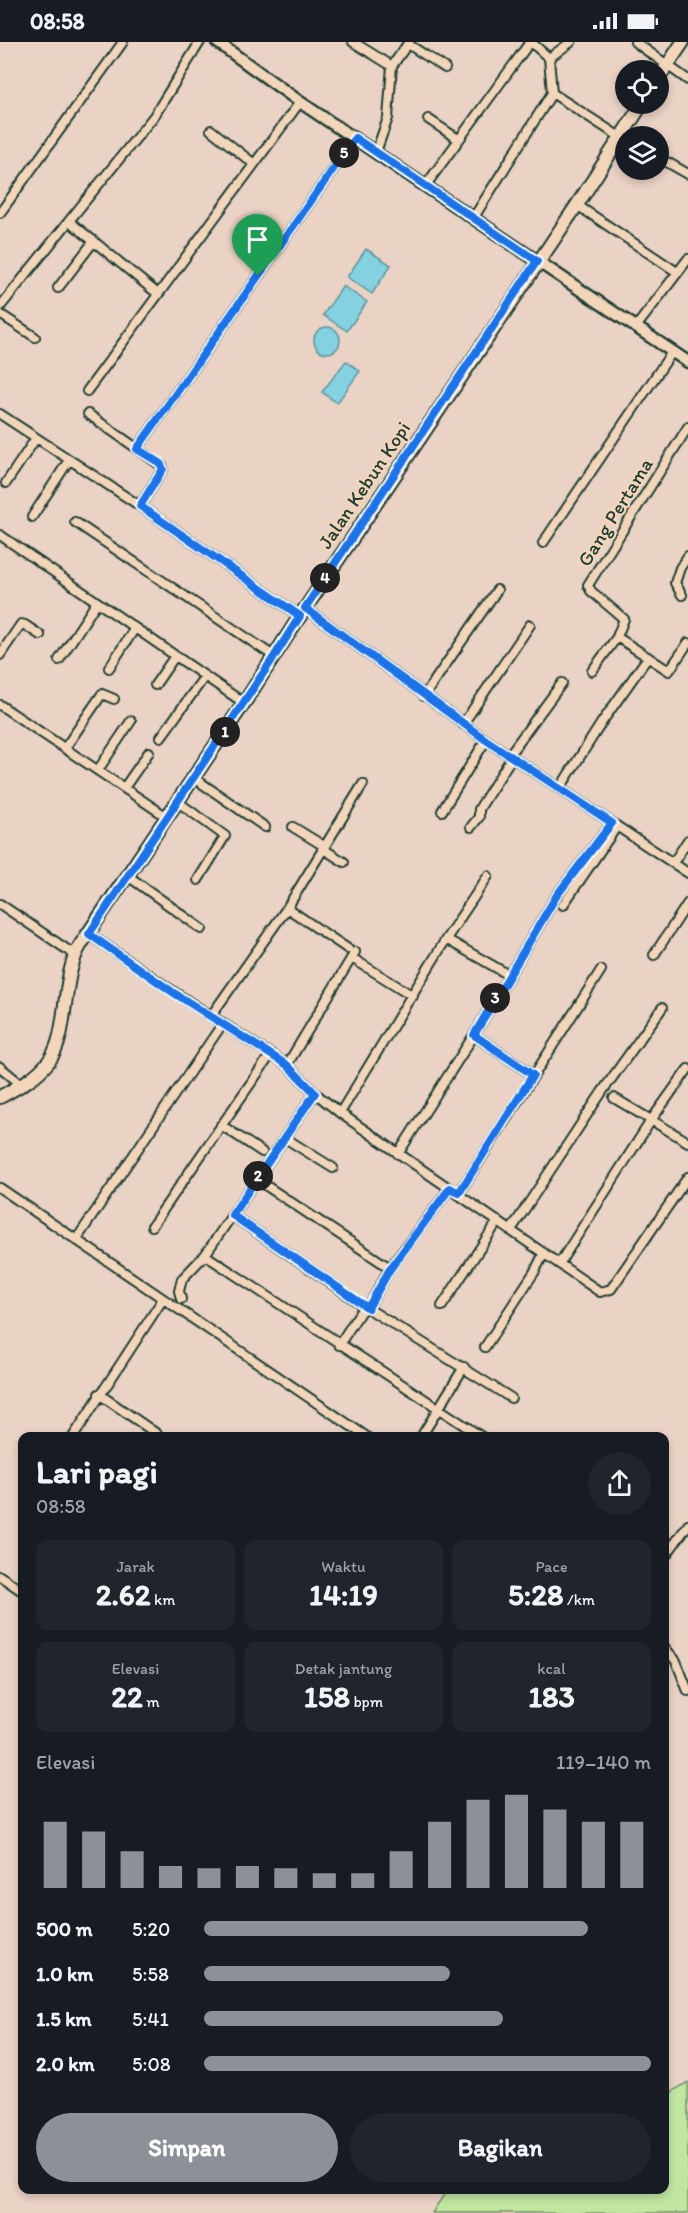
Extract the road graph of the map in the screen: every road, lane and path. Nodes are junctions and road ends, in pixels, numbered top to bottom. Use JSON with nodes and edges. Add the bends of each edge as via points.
{"nodes":[{"id":1,"x":123,"y":42,"type":"edge"},
{"id":2,"x":200,"y":42,"type":"edge"},
{"id":3,"x":353,"y":42,"type":"edge"},
{"id":4,"x":530,"y":42,"type":"edge"},
{"id":5,"x":571,"y":42,"type":"edge"},
{"id":6,"x":635,"y":42,"type":"edge"},
{"id":7,"x":683,"y":42,"type":"edge"},
{"id":8,"x":409,"y":43,"type":"edge"},
{"id":9,"x":223,"y":44,"type":"edge"},
{"id":10,"x":549,"y":58,"type":"junction"},
{"id":11,"x":660,"y":60,"type":"edge"},
{"id":12,"x":669,"y":64,"type":"edge"},
{"id":13,"x":392,"y":66,"type":"junction"},
{"id":14,"x":669,"y":67,"type":"edge"},
{"id":15,"x":445,"y":68,"type":"dead end"},
{"id":16,"x":688,"y":80,"type":"edge"},
{"id":17,"x":552,"y":93,"type":"junction"},
{"id":18,"x":300,"y":102,"type":"junction"},
{"id":19,"x":428,"y":118,"type":"dead end"},
{"id":20,"x":211,"y":130,"type":"dead end"},
{"id":21,"x":615,"y":132,"type":"edge"},
{"id":22,"x":355,"y":138,"type":"junction"},
{"id":23,"x":458,"y":139,"type":"junction"},
{"id":24,"x":615,"y":147,"type":"edge"},
{"id":25,"x":376,"y":152,"type":"junction"},
{"id":26,"x":669,"y":163,"type":"edge"},
{"id":27,"x":254,"y":164,"type":"junction"},
{"id":28,"x":688,"y":174,"type":"edge"},
{"id":29,"x":426,"y":185,"type":"junction"},
{"id":30,"x":577,"y":205,"type":"junction"},
{"id":31,"x":0,"y":213,"type":"edge"},
{"id":32,"x":474,"y":217,"type":"junction"},
{"id":33,"x":69,"y":221,"type":"junction"},
{"id":34,"x":94,"y":241,"type":"junction"},
{"id":35,"x":688,"y":259,"type":"edge"},
{"id":36,"x":537,"y":261,"type":"junction"},
{"id":37,"x":677,"y":272,"type":"junction"},
{"id":38,"x":58,"y":288,"type":"dead end"},
{"id":39,"x":158,"y":294,"type":"junction"},
{"id":40,"x":0,"y":307,"type":"edge"},
{"id":41,"x":0,"y":314,"type":"edge"},
{"id":42,"x":636,"y":327,"type":"junction"},
{"id":43,"x":35,"y":337,"type":"dead end"},
{"id":44,"x":672,"y":352,"type":"junction"},
{"id":45,"x":688,"y":362,"type":"edge"},
{"id":46,"x":87,"y":391,"type":"dead end"},
{"id":47,"x":87,"y":414,"type":"dead end"},
{"id":48,"x":0,"y":415,"type":"edge"},
{"id":49,"x":688,"y":427,"type":"edge"},
{"id":50,"x":36,"y":438,"type":"junction"},
{"id":51,"x":137,"y":449,"type":"junction"},
{"id":52,"x":69,"y":460,"type":"junction"},
{"id":53,"x":6,"y":483,"type":"dead end"},
{"id":54,"x":140,"y":506,"type":"junction"},
{"id":55,"x":32,"y":517,"type":"dead end"},
{"id":56,"x":75,"y":522,"type":"dead end"},
{"id":57,"x":0,"y":535,"type":"edge"},
{"id":58,"x":543,"y":543,"type":"dead end"},
{"id":59,"x":688,"y":556,"type":"edge"},
{"id":60,"x":497,"y":590,"type":"dead end"},
{"id":61,"x":682,"y":595,"type":"dead end"},
{"id":62,"x":97,"y":602,"type":"junction"},
{"id":63,"x":303,"y":612,"type":"junction"},
{"id":64,"x":530,"y":625,"type":"dead end"},
{"id":65,"x":135,"y":628,"type":"junction"},
{"id":66,"x":39,"y":635,"type":"dead end"},
{"id":67,"x":617,"y":637,"type":"junction"},
{"id":68,"x":688,"y":644,"type":"edge"},
{"id":69,"x":0,"y":656,"type":"edge"},
{"id":70,"x":175,"y":656,"type":"junction"},
{"id":71,"x":274,"y":657,"type":"junction"},
{"id":72,"x":648,"y":657,"type":"junction"},
{"id":73,"x":59,"y":660,"type":"dead end"},
{"id":74,"x":109,"y":668,"type":"dead end"},
{"id":75,"x":592,"y":671,"type":"dead end"},
{"id":76,"x":205,"y":676,"type":"junction"},
{"id":77,"x":562,"y":683,"type":"dead end"},
{"id":78,"x":155,"y":685,"type":"dead end"},
{"id":79,"x":424,"y":696,"type":"junction"},
{"id":80,"x":114,"y":699,"type":"dead end"},
{"id":81,"x":244,"y":703,"type":"junction"},
{"id":82,"x":1,"y":708,"type":"edge"},
{"id":83,"x":131,"y":721,"type":"dead end"},
{"id":84,"x":463,"y":724,"type":"junction"},
{"id":85,"x":161,"y":737,"type":"dead end"},
{"id":86,"x":486,"y":740,"type":"junction"},
{"id":87,"x":65,"y":748,"type":"junction"},
{"id":88,"x":150,"y":752,"type":"dead end"},
{"id":89,"x":511,"y":756,"type":"junction"},
{"id":90,"x":98,"y":770,"type":"junction"},
{"id":91,"x":194,"y":778,"type":"junction"},
{"id":92,"x":363,"y":784,"type":"dead end"},
{"id":93,"x":124,"y":788,"type":"junction"},
{"id":94,"x":560,"y":788,"type":"junction"},
{"id":95,"x":178,"y":802,"type":"junction"},
{"id":96,"x":442,"y":812,"type":"dead end"},
{"id":97,"x":167,"y":818,"type":"junction"},
{"id":98,"x":614,"y":824,"type":"junction"},
{"id":99,"x":265,"y":827,"type":"dead end"},
{"id":100,"x":293,"y":827,"type":"dead end"},
{"id":101,"x":471,"y":827,"type":"dead end"},
{"id":102,"x":688,"y":840,"type":"edge"},
{"id":103,"x":323,"y":847,"type":"junction"},
{"id":104,"x":344,"y":862,"type":"dead end"},
{"id":105,"x":673,"y":863,"type":"junction"},
{"id":106,"x":688,"y":873,"type":"edge"},
{"id":107,"x":128,"y":876,"type":"junction"},
{"id":108,"x":488,"y":876,"type":"dead end"},
{"id":109,"x":198,"y":880,"type":"dead end"},
{"id":110,"x":688,"y":903,"type":"edge"},
{"id":111,"x":0,"y":904,"type":"edge"},
{"id":112,"x":563,"y":905,"type":"dead end"},
{"id":113,"x":287,"y":908,"type":"junction"},
{"id":114,"x":202,"y":929,"type":"dead end"},
{"id":115,"x":89,"y":934,"type":"junction"},
{"id":116,"x":446,"y":939,"type":"junction"},
{"id":117,"x":351,"y":953,"type":"junction"},
{"id":118,"x":654,"y":954,"type":"dead end"},
{"id":119,"x":75,"y":955,"type":"junction"},
{"id":120,"x":601,"y":970,"type":"dead end"},
{"id":121,"x":509,"y":975,"type":"junction"},
{"id":122,"x":413,"y":996,"type":"junction"},
{"id":123,"x":662,"y":1008,"type":"dead end"},
{"id":124,"x":212,"y":1016,"type":"junction"},
{"id":125,"x":223,"y":1023,"type":"junction"},
{"id":126,"x":474,"y":1035,"type":"junction"},
{"id":127,"x":271,"y":1054,"type":"junction"},
{"id":128,"x":287,"y":1065,"type":"junction"},
{"id":129,"x":0,"y":1067,"type":"edge"},
{"id":130,"x":688,"y":1069,"type":"edge"},
{"id":131,"x":533,"y":1075,"type":"junction"},
{"id":132,"x":22,"y":1084,"type":"junction"},
{"id":133,"x":315,"y":1093,"type":"junction"},
{"id":134,"x":0,"y":1097,"type":"edge"},
{"id":135,"x":614,"y":1098,"type":"dead end"},
{"id":136,"x":340,"y":1113,"type":"junction"},
{"id":137,"x":652,"y":1119,"type":"junction"},
{"id":138,"x":221,"y":1125,"type":"junction"},
{"id":139,"x":285,"y":1138,"type":"junction"},
{"id":140,"x":688,"y":1142,"type":"edge"},
{"id":141,"x":262,"y":1152,"type":"dead end"},
{"id":142,"x":398,"y":1154,"type":"junction"},
{"id":143,"x":333,"y":1168,"type":"dead end"},
{"id":144,"x":688,"y":1177,"type":"edge"},
{"id":145,"x":256,"y":1179,"type":"junction"},
{"id":146,"x":0,"y":1188,"type":"edge"},
{"id":147,"x":450,"y":1188,"type":"junction"},
{"id":148,"x":459,"y":1193,"type":"junction"},
{"id":149,"x":232,"y":1215,"type":"junction"},
{"id":150,"x":498,"y":1221,"type":"junction"},
{"id":151,"x":153,"y":1226,"type":"dead end"},
{"id":152,"x":512,"y":1230,"type":"junction"},
{"id":153,"x":76,"y":1240,"type":"junction"},
{"id":154,"x":544,"y":1253,"type":"junction"},
{"id":155,"x":205,"y":1255,"type":"junction"},
{"id":156,"x":559,"y":1264,"type":"junction"},
{"id":157,"x":390,"y":1269,"type":"junction"},
{"id":158,"x":163,"y":1299,"type":"junction"},
{"id":159,"x":181,"y":1299,"type":"dead end"},
{"id":160,"x":442,"y":1306,"type":"dead end"},
{"id":161,"x":366,"y":1307,"type":"junction"},
{"id":162,"x":339,"y":1345,"type":"junction"},
{"id":163,"x":485,"y":1347,"type":"dead end"},
{"id":164,"x":464,"y":1367,"type":"junction"},
{"id":165,"x":99,"y":1394,"type":"junction"},
{"id":166,"x":511,"y":1398,"type":"dead end"},
{"id":167,"x":439,"y":1408,"type":"junction"},
{"id":168,"x":76,"y":1432,"type":"edge"},
{"id":169,"x":154,"y":1432,"type":"edge"},
{"id":170,"x":360,"y":1432,"type":"edge"},
{"id":171,"x":424,"y":1432,"type":"edge"},
{"id":172,"x":475,"y":1432,"type":"edge"},
{"id":173,"x":688,"y":1524,"type":"edge"},
{"id":174,"x":669,"y":1551,"type":"edge"},
{"id":175,"x":0,"y":1576,"type":"edge"},
{"id":176,"x":18,"y":1588,"type":"edge"},
{"id":177,"x":669,"y":1653,"type":"edge"},
{"id":178,"x":688,"y":1690,"type":"edge"}],
"edges":[{"from":1,"to":31,"type":"street"},
{"from":2,"to":33,"type":"street","via":[[154,116]]},
{"from":3,"to":13,"type":"street"},
{"from":4,"to":10,"type":"street"},
{"from":4,"to":23,"type":"street"},
{"from":5,"to":10,"type":"street"},
{"from":6,"to":11,"type":"street"},
{"from":7,"to":12,"type":"main road"},
{"from":8,"to":13,"type":"street"},
{"from":8,"to":15,"type":"street"},
{"from":9,"to":18,"type":"street"},
{"from":10,"to":17,"type":"street"},
{"from":13,"to":25,"type":"street","via":[[388,118]]},
{"from":14,"to":16,"type":"street"},
{"from":17,"to":21,"type":"street"},
{"from":17,"to":32,"type":"street"},
{"from":18,"to":22,"type":"street"},
{"from":18,"to":27,"type":"street"},
{"from":19,"to":23,"type":"street"},
{"from":20,"to":27,"type":"street"},
{"from":22,"to":25,"type":"street"},
{"from":22,"to":51,"type":"street"},
{"from":23,"to":29,"type":"street"},
{"from":24,"to":30,"type":"main road","name":"Jalan Kebun Kopi"},
{"from":25,"to":29,"type":"street"},
{"from":26,"to":28,"type":"street"},
{"from":27,"to":39,"type":"street"},
{"from":29,"to":32,"type":"street"},
{"from":30,"to":36,"type":"main road","name":"Jalan Kebun Kopi"},
{"from":30,"to":37,"type":"street"},
{"from":32,"to":36,"type":"street"},
{"from":33,"to":34,"type":"street"},
{"from":33,"to":40,"type":"street"},
{"from":34,"to":38,"type":"street"},
{"from":34,"to":39,"type":"street"},
{"from":35,"to":37,"type":"street"},
{"from":36,"to":42,"type":"street"},
{"from":36,"to":63,"type":"main road","name":"Jalan Kebun Kopi"},
{"from":37,"to":42,"type":"street"},
{"from":39,"to":46,"type":"street"},
{"from":41,"to":43,"type":"street"},
{"from":42,"to":44,"type":"street"},
{"from":44,"to":45,"type":"street"},
{"from":44,"to":58,"type":"street"},
{"from":47,"to":51,"type":"street"},
{"from":48,"to":50,"type":"street"},
{"from":49,"to":67,"type":"street","name":"Gang Pertama","via":[[588,585],[624,620]]},
{"from":50,"to":52,"type":"street"},
{"from":50,"to":53,"type":"street"},
{"from":51,"to":54,"type":"street","via":[[163,469]]},
{"from":52,"to":54,"type":"street"},
{"from":52,"to":55,"type":"street"},
{"from":54,"to":63,"type":"street"},
{"from":56,"to":71,"type":"street"},
{"from":57,"to":62,"type":"street"},
{"from":59,"to":61,"type":"street","via":[[675,583]]},
{"from":60,"to":79,"type":"street"},
{"from":62,"to":65,"type":"street"},
{"from":62,"to":73,"type":"street"},
{"from":63,"to":71,"type":"main road","name":"Jalan Kebun Kopi"},
{"from":63,"to":79,"type":"street"},
{"from":64,"to":84,"type":"street"},
{"from":65,"to":70,"type":"street"},
{"from":65,"to":74,"type":"street"},
{"from":66,"to":69,"type":"street","via":[[21,624]]},
{"from":67,"to":72,"type":"street"},
{"from":67,"to":75,"type":"street"},
{"from":68,"to":72,"type":"street","via":[[669,671]]},
{"from":70,"to":76,"type":"street"},
{"from":70,"to":78,"type":"street"},
{"from":71,"to":81,"type":"main road","name":"Jalan Kebun Kopi"},
{"from":72,"to":94,"type":"street"},
{"from":76,"to":81,"type":"street"},
{"from":76,"to":85,"type":"street"},
{"from":77,"to":89,"type":"street"},
{"from":79,"to":84,"type":"street"},
{"from":80,"to":87,"type":"street","via":[[102,694]]},
{"from":81,"to":91,"type":"main road","name":"Jalan Kebun Kopi"},
{"from":82,"to":87,"type":"street"},
{"from":83,"to":90,"type":"street"},
{"from":84,"to":86,"type":"street"},
{"from":86,"to":89,"type":"street"},
{"from":86,"to":96,"type":"street"},
{"from":87,"to":90,"type":"street"},
{"from":88,"to":93,"type":"street"},
{"from":89,"to":94,"type":"street"},
{"from":89,"to":101,"type":"street"},
{"from":90,"to":93,"type":"street"},
{"from":91,"to":95,"type":"main road","name":"Jalan Kebun Kopi"},
{"from":91,"to":99,"type":"street"},
{"from":92,"to":103,"type":"street"},
{"from":93,"to":97,"type":"street"},
{"from":94,"to":98,"type":"street"},
{"from":95,"to":97,"type":"main road","name":"Jalan Kebun Kopi"},
{"from":95,"to":109,"type":"street","via":[[225,836]]},
{"from":97,"to":107,"type":"main road","name":"Jalan Kebun Kopi"},
{"from":98,"to":105,"type":"street"},
{"from":98,"to":112,"type":"street"},
{"from":98,"to":121,"type":"street","via":[[557,895]]},
{"from":100,"to":103,"type":"street"},
{"from":102,"to":105,"type":"street"},
{"from":103,"to":104,"type":"street"},
{"from":103,"to":113,"type":"street"},
{"from":105,"to":106,"type":"street"},
{"from":107,"to":114,"type":"street"},
{"from":107,"to":115,"type":"main road","name":"Jalan Kebun Kopi"},
{"from":108,"to":116,"type":"street"},
{"from":110,"to":118,"type":"street"},
{"from":111,"to":119,"type":"street"},
{"from":113,"to":117,"type":"street"},
{"from":113,"to":124,"type":"street"},
{"from":115,"to":119,"type":"main road","name":"Jalan Kebun Kopi"},
{"from":115,"to":124,"type":"street"},
{"from":116,"to":121,"type":"street"},
{"from":116,"to":122,"type":"street"},
{"from":117,"to":122,"type":"street"},
{"from":117,"to":128,"type":"street"},
{"from":119,"to":132,"type":"main road","name":"Jalan Kebun Kopi","via":[[58,1043],[50,1060]]},
{"from":120,"to":131,"type":"street"},
{"from":121,"to":126,"type":"street"},
{"from":122,"to":136,"type":"street"},
{"from":123,"to":152,"type":"street"},
{"from":124,"to":125,"type":"street"},
{"from":125,"to":127,"type":"street"},
{"from":125,"to":153,"type":"street"},
{"from":126,"to":131,"type":"street"},
{"from":126,"to":142,"type":"street"},
{"from":127,"to":128,"type":"street"},
{"from":127,"to":138,"type":"street"},
{"from":128,"to":133,"type":"street"},
{"from":129,"to":132,"type":"street"},
{"from":130,"to":137,"type":"street"},
{"from":131,"to":148,"type":"street"},
{"from":132,"to":134,"type":"main road","name":"Jalan Kebun Kopi"},
{"from":133,"to":136,"type":"street"},
{"from":133,"to":139,"type":"street"},
{"from":135,"to":137,"type":"street"},
{"from":136,"to":142,"type":"street"},
{"from":137,"to":140,"type":"street"},
{"from":137,"to":156,"type":"street"},
{"from":138,"to":141,"type":"street"},
{"from":138,"to":151,"type":"street"},
{"from":139,"to":143,"type":"street"},
{"from":139,"to":145,"type":"street"},
{"from":142,"to":147,"type":"street"},
{"from":144,"to":156,"type":"street","via":[[611,1289],[593,1289]]},
{"from":145,"to":149,"type":"street"},
{"from":145,"to":157,"type":"street"},
{"from":146,"to":153,"type":"street"},
{"from":147,"to":148,"type":"street"},
{"from":147,"to":157,"type":"street"},
{"from":148,"to":150,"type":"street"},
{"from":149,"to":155,"type":"street"},
{"from":149,"to":161,"type":"street"},
{"from":150,"to":152,"type":"street"},
{"from":150,"to":160,"type":"street"},
{"from":152,"to":154,"type":"street"},
{"from":153,"to":158,"type":"street"},
{"from":154,"to":156,"type":"street"},
{"from":154,"to":163,"type":"street"},
{"from":155,"to":159,"type":"street","via":[[182,1279]]},
{"from":155,"to":162,"type":"street"},
{"from":157,"to":161,"type":"street"},
{"from":158,"to":165,"type":"street"},
{"from":158,"to":170,"type":"street"},
{"from":161,"to":162,"type":"street"},
{"from":161,"to":164,"type":"street"},
{"from":162,"to":167,"type":"street"},
{"from":164,"to":166,"type":"street"},
{"from":164,"to":167,"type":"street"},
{"from":165,"to":168,"type":"street"},
{"from":165,"to":169,"type":"street"},
{"from":167,"to":171,"type":"street"},
{"from":167,"to":172,"type":"street"},
{"from":173,"to":174,"type":"street"},
{"from":175,"to":176,"type":"street"},
{"from":177,"to":178,"type":"street"}]}
